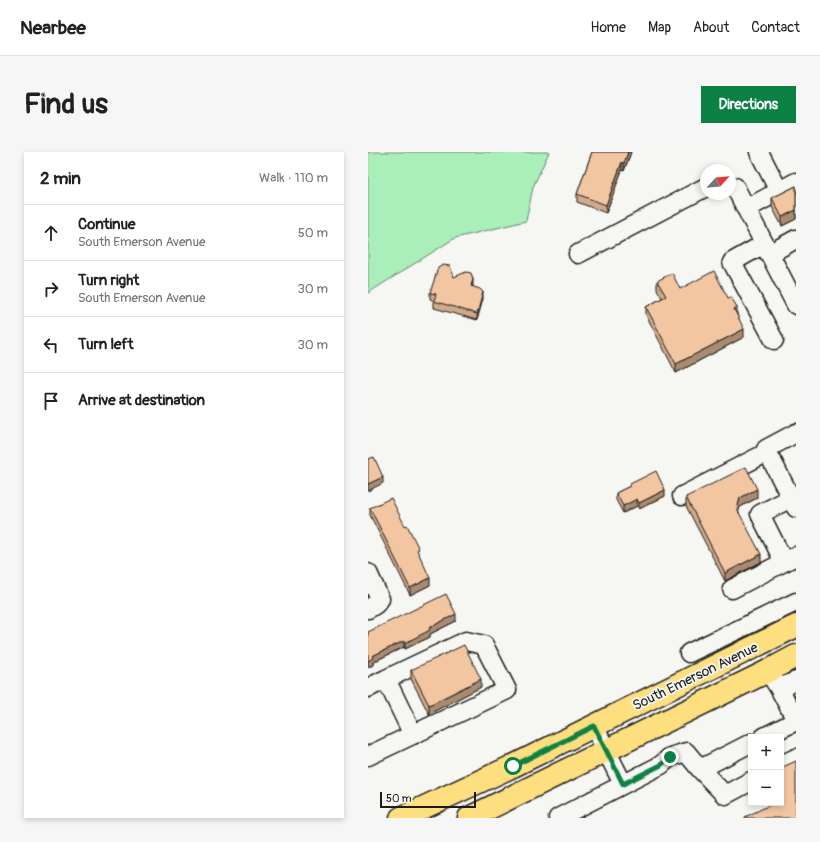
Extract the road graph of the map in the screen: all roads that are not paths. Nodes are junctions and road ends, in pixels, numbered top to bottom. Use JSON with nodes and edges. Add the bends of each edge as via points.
{"nodes":[{"id":1,"x":759,"y":152,"type":"edge"},
{"id":2,"x":796,"y":182,"type":"edge"},
{"id":3,"x":736,"y":189,"type":"edge"},
{"id":4,"x":700,"y":190,"type":"edge"},
{"id":5,"x":779,"y":191,"type":"junction"},
{"id":6,"x":744,"y":205,"type":"junction"},
{"id":7,"x":796,"y":239,"type":"edge"},
{"id":8,"x":767,"y":249,"type":"junction"},
{"id":9,"x":578,"y":254,"type":"dead end"},
{"id":10,"x":796,"y":303,"type":"edge"},
{"id":11,"x":774,"y":340,"type":"dead end"},
{"id":12,"x":796,"y":433,"type":"edge"},
{"id":13,"x":768,"y":452,"type":"junction"},
{"id":14,"x":682,"y":496,"type":"dead end"},
{"id":15,"x":794,"y":503,"type":"edge"},
{"id":16,"x":790,"y":559,"type":"edge"},
{"id":17,"x":368,"y":573,"type":"edge"},
{"id":18,"x":732,"y":589,"type":"dead end"},
{"id":19,"x":796,"y":602,"type":"edge"},
{"id":20,"x":368,"y":608,"type":"edge"},
{"id":21,"x":796,"y":626,"type":"edge"},
{"id":22,"x":689,"y":654,"type":"dead end"},
{"id":23,"x":796,"y":656,"type":"edge"},
{"id":24,"x":386,"y":679,"type":"junction"},
{"id":25,"x":773,"y":680,"type":"junction"},
{"id":26,"x":796,"y":681,"type":"edge"},
{"id":27,"x":368,"y":688,"type":"edge"},
{"id":28,"x":796,"y":721,"type":"edge"},
{"id":29,"x":594,"y":726,"type":"junction"},
{"id":30,"x":770,"y":734,"type":"edge"},
{"id":31,"x":414,"y":735,"type":"junction"},
{"id":32,"x":748,"y":745,"type":"edge"},
{"id":33,"x":607,"y":750,"type":"junction"},
{"id":34,"x":368,"y":756,"type":"edge"},
{"id":35,"x":796,"y":758,"type":"edge"},
{"id":36,"x":784,"y":764,"type":"edge"},
{"id":37,"x":700,"y":769,"type":"junction"},
{"id":38,"x":748,"y":783,"type":"edge"},
{"id":39,"x":623,"y":784,"type":"junction"},
{"id":40,"x":565,"y":817,"type":"edge"},
{"id":41,"x":401,"y":818,"type":"edge"},
{"id":42,"x":469,"y":818,"type":"edge"}],
"edges":[{"from":1,"to":5,"type":"street"},
{"from":2,"to":5,"type":"street"},
{"from":3,"to":6,"type":"street"},
{"from":4,"to":9,"type":"street"},
{"from":5,"to":6,"type":"street"},
{"from":6,"to":8,"type":"street"},
{"from":7,"to":8,"type":"street"},
{"from":8,"to":10,"type":"street"},
{"from":8,"to":11,"type":"street","via":[[732,262]]},
{"from":12,"to":13,"type":"street","via":[[766,449]]},
{"from":13,"to":14,"type":"street"},
{"from":13,"to":15,"type":"street"},
{"from":15,"to":16,"type":"street","via":[[760,514]]},
{"from":16,"to":18,"type":"street"},
{"from":17,"to":20,"type":"street","via":[[380,599]]},
{"from":19,"to":22,"type":"street","name":"South Emerson Avenue"},
{"from":21,"to":29,"type":"main road","name":"South Emerson Avenue"},
{"from":23,"to":25,"type":"main road","name":"South Emerson Avenue"},
{"from":24,"to":27,"type":"street"},
{"from":24,"to":31,"type":"street"},
{"from":24,"to":31,"type":"street","via":[[466,641],[484,645],[507,690]]},
{"from":25,"to":26,"type":"street"},
{"from":25,"to":28,"type":"street"},
{"from":25,"to":33,"type":"main road","name":"South Emerson Avenue"},
{"from":28,"to":30,"type":"street"},
{"from":29,"to":33,"type":"street"},
{"from":29,"to":41,"type":"main road","name":"South Emerson Avenue"},
{"from":31,"to":34,"type":"street"},
{"from":32,"to":37,"type":"street"},
{"from":33,"to":39,"type":"street"},
{"from":33,"to":42,"type":"main road","name":"South Emerson Avenue"},
{"from":35,"to":36,"type":"street"},
{"from":37,"to":38,"type":"street","via":[[725,795]]},
{"from":37,"to":39,"type":"street","via":[[686,752],[670,757],[661,765]]},
{"from":39,"to":40,"type":"street"}]}
